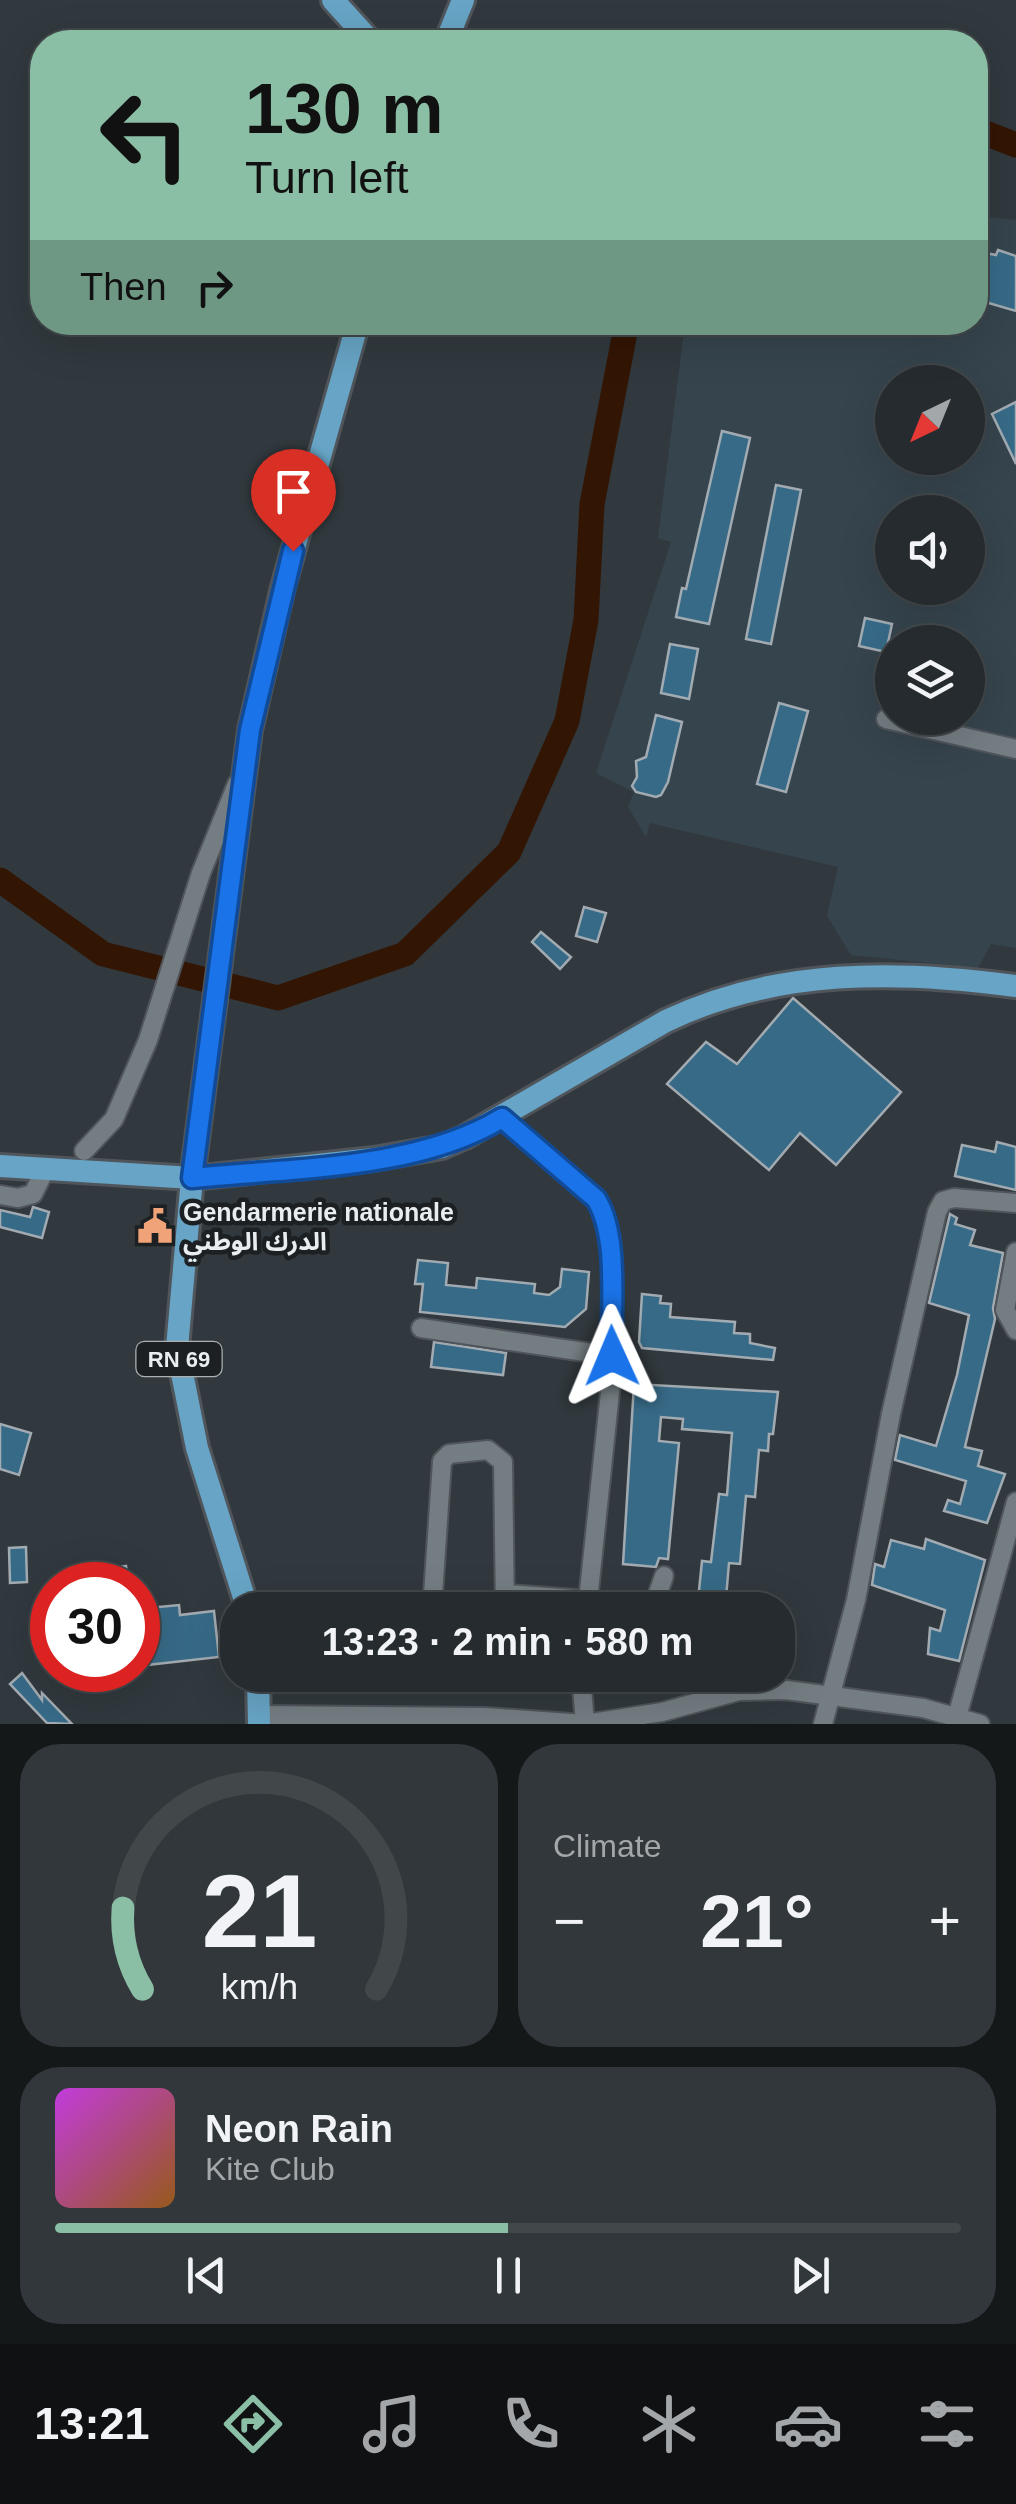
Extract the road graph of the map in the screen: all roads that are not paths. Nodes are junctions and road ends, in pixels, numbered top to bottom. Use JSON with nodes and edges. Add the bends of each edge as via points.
{"nodes":[{"id":1,"x":333,"y":0,"type":"edge"},
{"id":2,"x":463,"y":0,"type":"edge"},
{"id":3,"x":360,"y":30,"type":"edge"},
{"id":4,"x":451,"y":30,"type":"edge"},
{"id":5,"x":354,"y":335,"type":"edge"},
{"id":6,"x":953,"y":735,"type":"edge"},
{"id":7,"x":1016,"y":749,"type":"edge"},
{"id":8,"x":246,"y":760,"type":"junction"},
{"id":9,"x":1016,"y":986,"type":"edge"},
{"id":10,"x":502,"y":1118,"type":"junction"},
{"id":11,"x":84,"y":1151,"type":"dead end"},
{"id":12,"x":0,"y":1166,"type":"edge"},
{"id":13,"x":44,"y":1172,"type":"junction"},
{"id":14,"x":192,"y":1178,"type":"junction"},
{"id":15,"x":0,"y":1194,"type":"edge"},
{"id":16,"x":1016,"y":1203,"type":"edge"},
{"id":17,"x":1016,"y":1252,"type":"edge"},
{"id":18,"x":420,"y":1328,"type":"dead end"},
{"id":19,"x":1016,"y":1330,"type":"edge"},
{"id":20,"x":612,"y":1356,"type":"junction"},
{"id":21,"x":1016,"y":1502,"type":"edge"},
{"id":22,"x":664,"y":1576,"type":"dead end"},
{"id":23,"x":242,"y":1592,"type":"edge"},
{"id":24,"x":433,"y":1592,"type":"edge"},
{"id":25,"x":505,"y":1592,"type":"edge"},
{"id":26,"x":588,"y":1592,"type":"edge"},
{"id":27,"x":658,"y":1592,"type":"edge"},
{"id":28,"x":258,"y":1692,"type":"edge"},
{"id":29,"x":582,"y":1692,"type":"edge"},
{"id":30,"x":829,"y":1695,"type":"junction"},
{"id":31,"x":921,"y":1716,"type":"edge"},
{"id":32,"x":957,"y":1717,"type":"junction"},
{"id":33,"x":259,"y":1720,"type":"edge"},
{"id":34,"x":585,"y":1724,"type":"edge"},
{"id":35,"x":823,"y":1724,"type":"edge"},
{"id":36,"x":980,"y":1724,"type":"edge"}],
"edges":[{"from":1,"to":3,"type":"main road"},
{"from":2,"to":4,"type":"main road"},
{"from":5,"to":8,"type":"main road","number":"RN 69","via":[[283,587]]},
{"from":6,"to":7,"type":"street"},
{"from":8,"to":11,"type":"street","via":[[201,873],[148,1040],[114,1118]]},
{"from":8,"to":14,"type":"main road","number":"RN 69"},
{"from":9,"to":10,"type":"main road","via":[[850,974],[765,988],[666,1021]]},
{"from":10,"to":14,"type":"main road","via":[[442,1147]]},
{"from":10,"to":20,"type":"street","via":[[604,1210]]},
{"from":12,"to":13,"type":"main road"},
{"from":13,"to":14,"type":"main road"},
{"from":13,"to":15,"type":"street","via":[[33,1194]]},
{"from":14,"to":23,"type":"main road","number":"RN 69","via":[[177,1348],[194,1435]]},
{"from":16,"to":30,"type":"street","via":[[954,1198],[937,1212],[856,1600]]},
{"from":17,"to":19,"type":"street","via":[[1004,1310]]},
{"from":18,"to":20,"type":"street"},
{"from":20,"to":26,"type":"street"},
{"from":21,"to":32,"type":"street"},
{"from":22,"to":27,"type":"street"},
{"from":24,"to":25,"type":"street","via":[[442,1461],[449,1454],[488,1450],[502,1462]]},
{"from":28,"to":33,"type":"main road"},
{"from":29,"to":34,"type":"street"},
{"from":30,"to":31,"type":"street"},
{"from":30,"to":34,"type":"street","via":[[739,1692]]},
{"from":30,"to":35,"type":"street"},
{"from":31,"to":32,"type":"street"},
{"from":32,"to":36,"type":"street"},
{"from":33,"to":34,"type":"street","via":[[485,1717]]}]}
